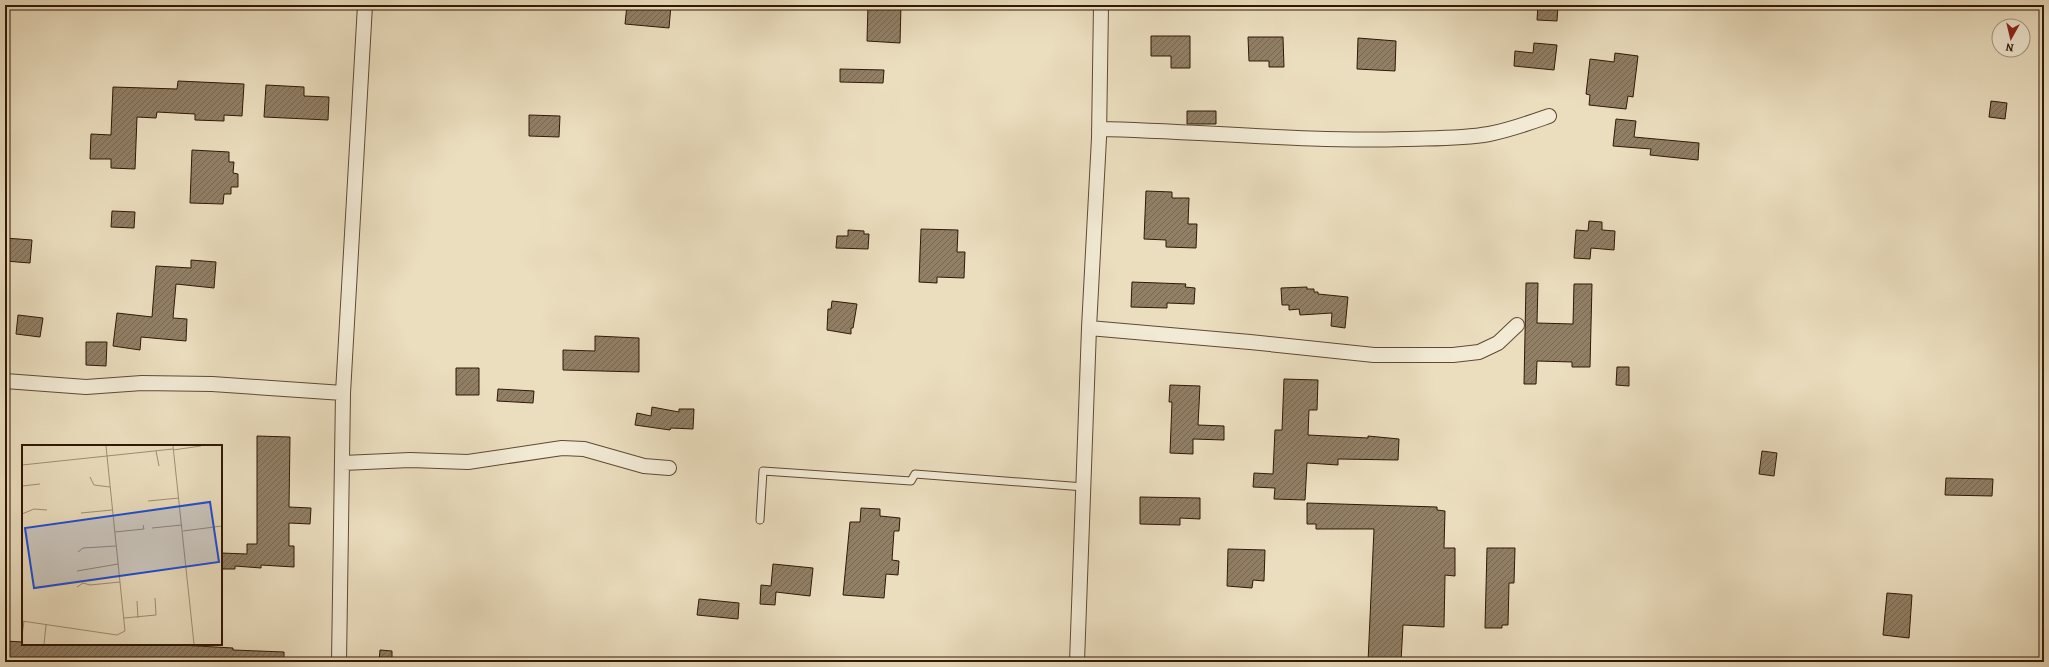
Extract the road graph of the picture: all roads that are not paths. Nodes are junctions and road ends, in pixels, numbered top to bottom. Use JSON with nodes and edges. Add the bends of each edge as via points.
{"nodes":[{"id":1,"x":365,"y":5,"type":"edge"},
{"id":2,"x":1101,"y":5,"type":"edge"},
{"id":3,"x":1549,"y":116,"type":"dead end"},
{"id":4,"x":1099,"y":129,"type":"junction"},
{"id":5,"x":1516,"y":325,"type":"dead end"},
{"id":6,"x":1089,"y":328,"type":"junction"},
{"id":7,"x":5,"y":381,"type":"edge"},
{"id":8,"x":343,"y":393,"type":"junction"},
{"id":9,"x":343,"y":463,"type":"junction"},
{"id":10,"x":669,"y":468,"type":"dead end"},
{"id":11,"x":1084,"y":487,"type":"junction"},
{"id":12,"x":760,"y":520,"type":"dead end"},
{"id":13,"x":339,"y":662,"type":"edge"},
{"id":14,"x":1077,"y":662,"type":"edge"}],
"edges":[{"from":1,"to":8,"type":"street"},
{"from":2,"to":4,"type":"street"},
{"from":3,"to":4,"type":"street","via":[[1487,135],[1359,140]]},
{"from":4,"to":6,"type":"street"},
{"from":5,"to":6,"type":"street","via":[[1498,343],[1479,352],[1453,355],[1374,355]]},
{"from":6,"to":11,"type":"street"},
{"from":7,"to":8,"type":"street","via":[[86,387],[142,383],[212,384]]},
{"from":8,"to":9,"type":"street"},
{"from":9,"to":10,"type":"street","via":[[410,460],[468,462],[562,448],[584,449],[644,466]]},
{"from":9,"to":13,"type":"street"},
{"from":11,"to":12,"type":"lane","via":[[915,474],[911,481],[763,471]]},
{"from":11,"to":14,"type":"street"}]}
